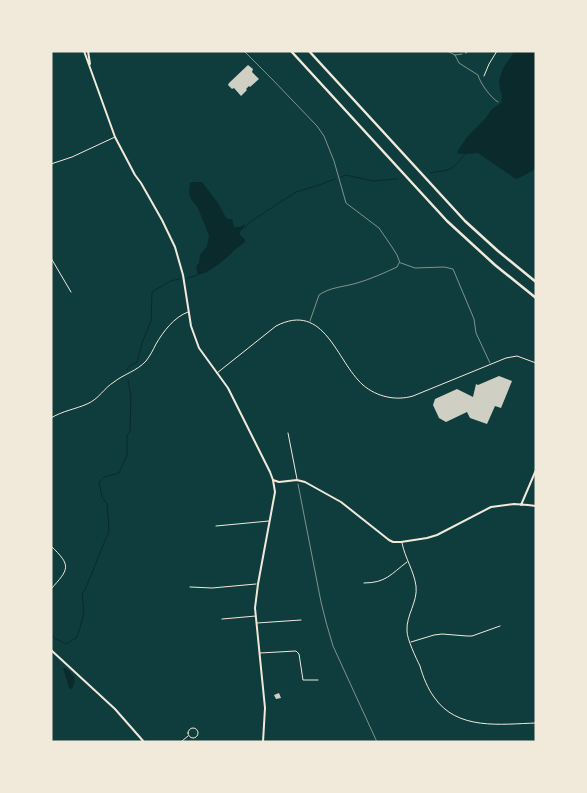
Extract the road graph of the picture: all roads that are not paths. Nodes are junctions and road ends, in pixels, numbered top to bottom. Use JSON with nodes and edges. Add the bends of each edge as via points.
{"nodes":[{"id":1,"x":84,"y":51,"type":"edge"},
{"id":2,"x":88,"y":51,"type":"edge"},
{"id":3,"x":244,"y":51,"type":"edge"},
{"id":4,"x":291,"y":51,"type":"edge"},
{"id":5,"x":309,"y":51,"type":"edge"},
{"id":6,"x":497,"y":51,"type":"edge"},
{"id":7,"x":91,"y":66,"type":"junction"},
{"id":8,"x":484,"y":76,"type":"dead end"},
{"id":9,"x":115,"y":137,"type":"junction"},
{"id":10,"x":51,"y":164,"type":"edge"},
{"id":11,"x":51,"y":258,"type":"edge"},
{"id":12,"x":400,"y":263,"type":"junction"},
{"id":13,"x":55,"y":264,"type":"junction"},
{"id":14,"x":51,"y":267,"type":"edge"},
{"id":15,"x":536,"y":282,"type":"edge"},
{"id":16,"x":71,"y":292,"type":"dead end"},
{"id":17,"x":536,"y":298,"type":"edge"},
{"id":18,"x":188,"y":312,"type":"junction"},
{"id":19,"x":309,"y":322,"type":"junction"},
{"id":20,"x":490,"y":363,"type":"junction"},
{"id":21,"x":536,"y":363,"type":"edge"},
{"id":22,"x":217,"y":373,"type":"junction"},
{"id":23,"x":51,"y":418,"type":"edge"},
{"id":24,"x":288,"y":433,"type":"dead end"},
{"id":25,"x":536,"y":470,"type":"edge"},
{"id":26,"x":273,"y":480,"type":"junction"},
{"id":27,"x":297,"y":480,"type":"junction"},
{"id":28,"x":521,"y":504,"type":"junction"},
{"id":29,"x":536,"y":506,"type":"edge"},
{"id":30,"x":269,"y":521,"type":"junction"},
{"id":31,"x":216,"y":526,"type":"dead end"},
{"id":32,"x":401,"y":542,"type":"junction"},
{"id":33,"x":51,"y":546,"type":"edge"},
{"id":34,"x":408,"y":561,"type":"junction"},
{"id":35,"x":364,"y":583,"type":"dead end"},
{"id":36,"x":258,"y":584,"type":"junction"},
{"id":37,"x":190,"y":587,"type":"dead end"},
{"id":38,"x":51,"y":589,"type":"edge"},
{"id":39,"x":256,"y":616,"type":"junction"},
{"id":40,"x":222,"y":619,"type":"dead end"},
{"id":41,"x":301,"y":620,"type":"dead end"},
{"id":42,"x":256,"y":624,"type":"junction"},
{"id":43,"x":500,"y":626,"type":"dead end"},
{"id":44,"x":410,"y":642,"type":"junction"},
{"id":45,"x":51,"y":650,"type":"edge"},
{"id":46,"x":259,"y":653,"type":"junction"},
{"id":47,"x":318,"y":680,"type":"dead end"},
{"id":48,"x":536,"y":723,"type":"edge"},
{"id":49,"x":189,"y":736,"type":"junction"},
{"id":50,"x":144,"y":742,"type":"edge"},
{"id":51,"x":181,"y":742,"type":"edge"},
{"id":52,"x":263,"y":742,"type":"edge"}],
"edges":[{"from":1,"to":7,"type":"main road"},
{"from":2,"to":7,"type":"main road"},
{"from":3,"to":12,"type":"lane","via":[[321,132],[334,161],[346,203],[379,228]]},
{"from":4,"to":17,"type":"highway","via":[[447,221]]},
{"from":5,"to":15,"type":"highway","via":[[465,221]]},
{"from":6,"to":8,"type":"street"},
{"from":7,"to":9,"type":"main road"},
{"from":9,"to":10,"type":"street"},
{"from":9,"to":18,"type":"main road","via":[[175,247]]},
{"from":11,"to":13,"type":"street"},
{"from":12,"to":19,"type":"lane","via":[[372,278],[322,293]]},
{"from":12,"to":20,"type":"lane","via":[[415,268],[453,269]]},
{"from":13,"to":14,"type":"street"},
{"from":13,"to":16,"type":"street"},
{"from":18,"to":22,"type":"main road","via":[[192,334]]},
{"from":18,"to":23,"type":"street","via":[[178,316],[169,326],[141,366],[111,383],[94,401]]},
{"from":19,"to":20,"type":"street","via":[[326,334],[363,385],[387,397],[401,399],[426,392]]},
{"from":19,"to":22,"type":"street","via":[[290,320],[276,326]]},
{"from":20,"to":21,"type":"street","via":[[517,356]]},
{"from":22,"to":26,"type":"main road","via":[[237,404]]},
{"from":24,"to":27,"type":"street"},
{"from":25,"to":28,"type":"main road"},
{"from":26,"to":27,"type":"main road"},
{"from":26,"to":30,"type":"main road","via":[[275,492]]},
{"from":27,"to":32,"type":"main road","via":[[341,502],[389,540]]},
{"from":28,"to":29,"type":"main road"},
{"from":28,"to":32,"type":"main road","via":[[491,507],[438,535]]},
{"from":30,"to":31,"type":"street"},
{"from":30,"to":36,"type":"main road"},
{"from":32,"to":34,"type":"street"},
{"from":33,"to":38,"type":"street","via":[[64,559],[66,570]]},
{"from":34,"to":35,"type":"street","via":[[382,581]]},
{"from":34,"to":44,"type":"street","via":[[416,592],[407,624]]},
{"from":36,"to":37,"type":"street"},
{"from":36,"to":39,"type":"main road"},
{"from":39,"to":40,"type":"street"},
{"from":39,"to":42,"type":"main road"},
{"from":41,"to":42,"type":"street"},
{"from":42,"to":46,"type":"main road"},
{"from":43,"to":44,"type":"street","via":[[472,636],[434,635]]},
{"from":44,"to":48,"type":"street","via":[[434,697],[450,713],[473,723]]},
{"from":45,"to":50,"type":"main road","via":[[115,709]]},
{"from":46,"to":47,"type":"street","via":[[298,652],[303,680]]},
{"from":46,"to":52,"type":"main road","via":[[265,708]]},
{"from":49,"to":49,"type":"street","via":[[196,737],[196,729],[190,729]]},
{"from":49,"to":51,"type":"street"}]}
